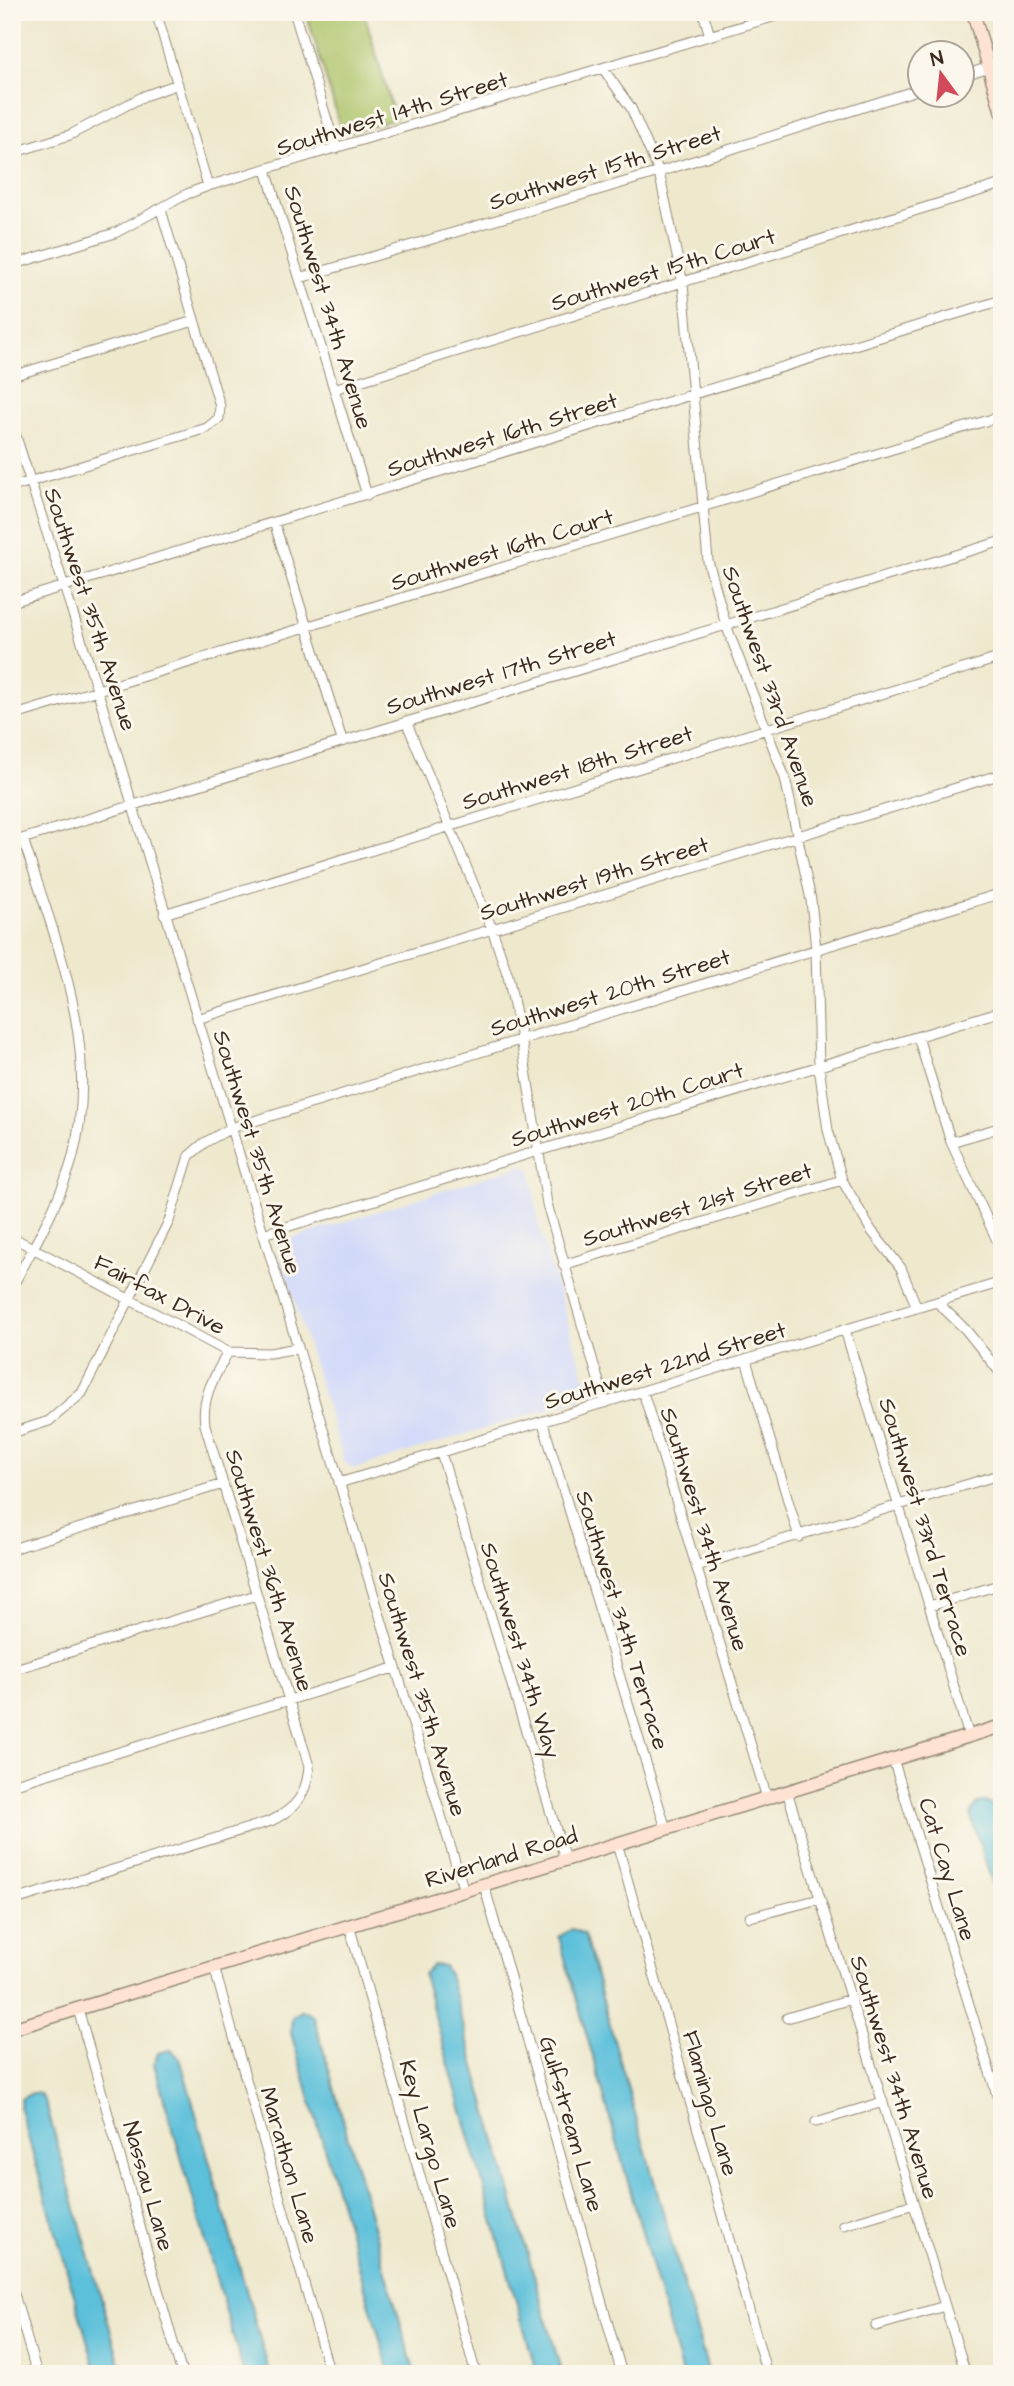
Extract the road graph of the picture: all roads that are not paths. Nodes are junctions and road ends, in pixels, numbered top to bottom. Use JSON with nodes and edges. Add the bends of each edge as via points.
{"nodes":[{"id":1,"x":156,"y":12,"type":"edge"},
{"id":2,"x":294,"y":12,"type":"edge"},
{"id":3,"x":703,"y":12,"type":"edge"},
{"id":4,"x":789,"y":12,"type":"edge"},
{"id":5,"x":973,"y":12,"type":"edge"},
{"id":6,"x":710,"y":36,"type":"junction"},
{"id":7,"x":989,"y":67,"type":"junction"},
{"id":8,"x":604,"y":70,"type":"junction"},
{"id":9,"x":976,"y":71,"type":"edge"},
{"id":10,"x":178,"y":84,"type":"junction"},
{"id":11,"x":906,"y":93,"type":"edge"},
{"id":12,"x":1002,"y":113,"type":"edge"},
{"id":13,"x":336,"y":149,"type":"junction"},
{"id":14,"x":12,"y":153,"type":"edge"},
{"id":15,"x":267,"y":170,"type":"junction"},
{"id":16,"x":659,"y":172,"type":"junction"},
{"id":17,"x":1002,"y":184,"type":"edge"},
{"id":18,"x":208,"y":186,"type":"junction"},
{"id":19,"x":162,"y":210,"type":"junction"},
{"id":20,"x":12,"y":265,"type":"edge"},
{"id":21,"x":300,"y":278,"type":"junction"},
{"id":22,"x":683,"y":284,"type":"junction"},
{"id":23,"x":1002,"y":300,"type":"edge"},
{"id":24,"x":194,"y":321,"type":"junction"},
{"id":25,"x":12,"y":376,"type":"edge"},
{"id":26,"x":334,"y":389,"type":"junction"},
{"id":27,"x":694,"y":396,"type":"junction"},
{"id":28,"x":1002,"y":416,"type":"edge"},
{"id":29,"x":12,"y":424,"type":"edge"},
{"id":30,"x":30,"y":482,"type":"junction"},
{"id":31,"x":12,"y":487,"type":"edge"},
{"id":32,"x":367,"y":495,"type":"junction"},
{"id":33,"x":702,"y":509,"type":"junction"},
{"id":34,"x":274,"y":522,"type":"junction"},
{"id":35,"x":1002,"y":541,"type":"edge"},
{"id":36,"x":65,"y":586,"type":"junction"},
{"id":37,"x":12,"y":602,"type":"edge"},
{"id":38,"x":726,"y":625,"type":"junction"},
{"id":39,"x":306,"y":629,"type":"junction"},
{"id":40,"x":1002,"y":657,"type":"edge"},
{"id":41,"x":98,"y":692,"type":"junction"},
{"id":42,"x":12,"y":716,"type":"edge"},
{"id":43,"x":406,"y":721,"type":"junction"},
{"id":44,"x":767,"y":729,"type":"junction"},
{"id":45,"x":342,"y":740,"type":"junction"},
{"id":46,"x":1002,"y":774,"type":"edge"},
{"id":47,"x":132,"y":805,"type":"junction"},
{"id":48,"x":451,"y":826,"type":"junction"},
{"id":49,"x":799,"y":835,"type":"junction"},
{"id":50,"x":23,"y":839,"type":"junction"},
{"id":51,"x":12,"y":842,"type":"edge"},
{"id":52,"x":1002,"y":893,"type":"edge"},
{"id":53,"x":164,"y":914,"type":"junction"},
{"id":54,"x":492,"y":929,"type":"junction"},
{"id":55,"x":816,"y":950,"type":"junction"},
{"id":56,"x":1002,"y":1011,"type":"edge"},
{"id":57,"x":197,"y":1019,"type":"junction"},
{"id":58,"x":918,"y":1037,"type":"junction"},
{"id":59,"x":521,"y":1038,"type":"junction"},
{"id":60,"x":819,"y":1067,"type":"junction"},
{"id":61,"x":1002,"y":1127,"type":"edge"},
{"id":62,"x":230,"y":1128,"type":"junction"},
{"id":63,"x":951,"y":1142,"type":"junction"},
{"id":64,"x":538,"y":1152,"type":"junction"},
{"id":65,"x":842,"y":1180,"type":"junction"},
{"id":66,"x":263,"y":1234,"type":"junction"},
{"id":67,"x":12,"y":1237,"type":"edge"},
{"id":68,"x":1001,"y":1245,"type":"edge"},
{"id":69,"x":34,"y":1248,"type":"junction"},
{"id":70,"x":563,"y":1265,"type":"junction"},
{"id":71,"x":1002,"y":1282,"type":"edge"},
{"id":72,"x":12,"y":1287,"type":"edge"},
{"id":73,"x":130,"y":1301,"type":"junction"},
{"id":74,"x":937,"y":1302,"type":"junction"},
{"id":75,"x":917,"y":1308,"type":"junction"},
{"id":76,"x":845,"y":1330,"type":"junction"},
{"id":77,"x":297,"y":1348,"type":"junction"},
{"id":78,"x":228,"y":1352,"type":"junction"},
{"id":79,"x":746,"y":1360,"type":"junction"},
{"id":80,"x":997,"y":1361,"type":"edge"},
{"id":81,"x":1002,"y":1375,"type":"edge"},
{"id":82,"x":643,"y":1392,"type":"junction"},
{"id":83,"x":606,"y":1403,"type":"junction"},
{"id":84,"x":542,"y":1423,"type":"junction"},
{"id":85,"x":12,"y":1433,"type":"edge"},
{"id":86,"x":441,"y":1453,"type":"junction"},
{"id":87,"x":1002,"y":1474,"type":"edge"},
{"id":88,"x":339,"y":1483,"type":"junction"},
{"id":89,"x":223,"y":1484,"type":"junction"},
{"id":90,"x":899,"y":1505,"type":"junction"},
{"id":91,"x":799,"y":1537,"type":"junction"},
{"id":92,"x":12,"y":1549,"type":"edge"},
{"id":93,"x":696,"y":1566,"type":"junction"},
{"id":94,"x":1002,"y":1584,"type":"edge"},
{"id":95,"x":256,"y":1595,"type":"junction"},
{"id":96,"x":930,"y":1606,"type":"junction"},
{"id":97,"x":394,"y":1668,"type":"junction"},
{"id":98,"x":12,"y":1670,"type":"edge"},
{"id":99,"x":290,"y":1701,"type":"junction"},
{"id":100,"x":1002,"y":1726,"type":"edge"},
{"id":101,"x":969,"y":1736,"type":"junction"},
{"id":102,"x":893,"y":1759,"type":"junction"},
{"id":103,"x":12,"y":1785,"type":"edge"},
{"id":104,"x":787,"y":1791,"type":"junction"},
{"id":105,"x":767,"y":1798,"type":"junction"},
{"id":106,"x":666,"y":1829,"type":"junction"},
{"id":107,"x":617,"y":1843,"type":"junction"},
{"id":108,"x":565,"y":1859,"type":"junction"},
{"id":109,"x":484,"y":1885,"type":"junction"},
{"id":110,"x":464,"y":1891,"type":"junction"},
{"id":111,"x":820,"y":1899,"type":"junction"},
{"id":112,"x":12,"y":1901,"type":"edge"},
{"id":113,"x":750,"y":1917,"type":"dead end"},
{"id":114,"x":349,"y":1925,"type":"junction"},
{"id":115,"x":214,"y":1967,"type":"junction"},
{"id":116,"x":851,"y":1999,"type":"junction"},
{"id":117,"x":78,"y":2009,"type":"junction"},
{"id":118,"x":787,"y":2018,"type":"dead end"},
{"id":119,"x":12,"y":2029,"type":"edge"},
{"id":120,"x":883,"y":2102,"type":"junction"},
{"id":121,"x":1002,"y":2111,"type":"edge"},
{"id":122,"x":817,"y":2122,"type":"dead end"},
{"id":123,"x":914,"y":2204,"type":"junction"},
{"id":124,"x":844,"y":2225,"type":"dead end"},
{"id":125,"x":12,"y":2287,"type":"edge"},
{"id":126,"x":945,"y":2306,"type":"junction"},
{"id":127,"x":876,"y":2326,"type":"dead end"},
{"id":128,"x":37,"y":2374,"type":"edge"},
{"id":129,"x":182,"y":2374,"type":"edge"},
{"id":130,"x":330,"y":2374,"type":"edge"},
{"id":131,"x":476,"y":2374,"type":"edge"},
{"id":132,"x":622,"y":2374,"type":"edge"},
{"id":133,"x":767,"y":2374,"type":"edge"},
{"id":134,"x":965,"y":2374,"type":"edge"}],
"edges":[{"from":1,"to":10,"type":"street"},
{"from":2,"to":13,"type":"street"},
{"from":3,"to":6,"type":"street"},
{"from":4,"to":6,"type":"street","name":"Southwest 14th Street"},
{"from":5,"to":7,"type":"street"},
{"from":6,"to":8,"type":"street","name":"Southwest 14th Street"},
{"from":7,"to":9,"type":"street"},
{"from":7,"to":12,"type":"street"},
{"from":8,"to":13,"type":"street","name":"Southwest 14th Street"},
{"from":8,"to":16,"type":"street","name":"Southwest 33rd Avenue","via":[[631,108]]},
{"from":10,"to":14,"type":"street","via":[[144,96],[70,135]]},
{"from":10,"to":18,"type":"street"},
{"from":11,"to":16,"type":"street","name":"Southwest 15th Street"},
{"from":13,"to":15,"type":"street","name":"Southwest 14th Street"},
{"from":15,"to":18,"type":"street","name":"Southwest 14th Street"},
{"from":15,"to":21,"type":"street","name":"Southwest 34th Avenue"},
{"from":16,"to":21,"type":"street","name":"Southwest 15th Street"},
{"from":16,"to":22,"type":"street","name":"Southwest 33rd Avenue"},
{"from":17,"to":22,"type":"street","name":"Southwest 15th Court"},
{"from":18,"to":19,"type":"street","name":"Southwest 14th Street"},
{"from":19,"to":20,"type":"street","name":"Southwest 14th Street","via":[[115,233]]},
{"from":19,"to":24,"type":"street"},
{"from":21,"to":26,"type":"street","name":"Southwest 34th Avenue"},
{"from":22,"to":26,"type":"street","name":"Southwest 15th Court"},
{"from":22,"to":27,"type":"street","name":"Southwest 33rd Avenue"},
{"from":23,"to":27,"type":"street","name":"Southwest 16th Street"},
{"from":24,"to":25,"type":"street"},
{"from":24,"to":30,"type":"street","via":[[220,406],[219,418],[207,428]]},
{"from":26,"to":32,"type":"street","name":"Southwest 34th Avenue"},
{"from":27,"to":32,"type":"street","name":"Southwest 16th Street"},
{"from":27,"to":33,"type":"street","name":"Southwest 33rd Avenue"},
{"from":28,"to":33,"type":"street","name":"Southwest 16th Court"},
{"from":29,"to":30,"type":"street","name":"Southwest 35th Avenue"},
{"from":30,"to":31,"type":"street"},
{"from":30,"to":36,"type":"street","name":"Southwest 35th Avenue"},
{"from":32,"to":34,"type":"street","name":"Southwest 16th Street"},
{"from":33,"to":38,"type":"street","name":"Southwest 33rd Avenue","via":[[708,561]]},
{"from":33,"to":39,"type":"street","name":"Southwest 16th Court"},
{"from":34,"to":36,"type":"street","name":"Southwest 16th Street"},
{"from":34,"to":39,"type":"street"},
{"from":35,"to":38,"type":"street","name":"Southwest 17th Street"},
{"from":36,"to":37,"type":"street","name":"Southwest 16th Street"},
{"from":36,"to":41,"type":"street","name":"Southwest 35th Avenue"},
{"from":38,"to":43,"type":"street","name":"Southwest 17th Street"},
{"from":38,"to":44,"type":"street","name":"Southwest 33rd Avenue"},
{"from":39,"to":41,"type":"street","name":"Southwest 16th Court"},
{"from":39,"to":45,"type":"street"},
{"from":40,"to":44,"type":"street","name":"Southwest 18th Street"},
{"from":41,"to":42,"type":"street","name":"Southwest 16th Court"},
{"from":41,"to":47,"type":"street","name":"Southwest 35th Avenue"},
{"from":43,"to":45,"type":"street","name":"Southwest 17th Street"},
{"from":43,"to":48,"type":"street"},
{"from":44,"to":48,"type":"street","name":"Southwest 18th Street"},
{"from":44,"to":49,"type":"street","name":"Southwest 33rd Avenue"},
{"from":45,"to":47,"type":"street","name":"Southwest 17th Street"},
{"from":46,"to":49,"type":"street","name":"Southwest 19th Street"},
{"from":47,"to":50,"type":"street","name":"Southwest 17th Street"},
{"from":47,"to":53,"type":"street","name":"Southwest 35th Avenue"},
{"from":48,"to":53,"type":"street","name":"Southwest 18th Street"},
{"from":48,"to":54,"type":"street"},
{"from":49,"to":54,"type":"street","name":"Southwest 19th Street"},
{"from":49,"to":55,"type":"street","name":"Southwest 33rd Avenue"},
{"from":50,"to":51,"type":"street","name":"Southwest 17th Street"},
{"from":50,"to":69,"type":"street","via":[[75,1002],[83,1055],[82,1107],[73,1158]]},
{"from":52,"to":55,"type":"street","name":"Southwest 20th Street"},
{"from":53,"to":57,"type":"street","name":"Southwest 35th Avenue"},
{"from":54,"to":57,"type":"street","name":"Southwest 19th Street"},
{"from":54,"to":59,"type":"street"},
{"from":55,"to":59,"type":"street","name":"Southwest 20th Street"},
{"from":55,"to":60,"type":"street","name":"Southwest 33rd Avenue"},
{"from":56,"to":58,"type":"street","name":"Southwest 20th Court"},
{"from":57,"to":62,"type":"street","name":"Southwest 35th Avenue"},
{"from":58,"to":60,"type":"street","name":"Southwest 20th Court"},
{"from":58,"to":63,"type":"street"},
{"from":59,"to":62,"type":"street","name":"Southwest 20th Street"},
{"from":59,"to":64,"type":"street"},
{"from":60,"to":64,"type":"street","name":"Southwest 20th Court"},
{"from":60,"to":65,"type":"street","name":"Southwest 33rd Avenue","via":[[828,1130]]},
{"from":61,"to":63,"type":"street"},
{"from":62,"to":66,"type":"street","name":"Southwest 35th Avenue"},
{"from":62,"to":73,"type":"street","via":[[189,1156],[169,1221]]},
{"from":63,"to":68,"type":"street"},
{"from":64,"to":66,"type":"street","name":"Southwest 20th Court"},
{"from":64,"to":70,"type":"street"},
{"from":65,"to":70,"type":"street","name":"Southwest 21st Street"},
{"from":65,"to":75,"type":"street","name":"Southwest 33rd Avenue","via":[[871,1230],[901,1268]]},
{"from":66,"to":77,"type":"street","name":"Southwest 35th Avenue"},
{"from":67,"to":69,"type":"street","name":"Fairfax Drive"},
{"from":69,"to":72,"type":"street"},
{"from":69,"to":73,"type":"street","name":"Fairfax Drive"},
{"from":70,"to":83,"type":"street"},
{"from":71,"to":74,"type":"street","name":"Southwest 22nd Street"},
{"from":73,"to":78,"type":"street","name":"Fairfax Drive"},
{"from":73,"to":85,"type":"street","via":[[82,1393],[49,1421]]},
{"from":74,"to":75,"type":"street","name":"Southwest 22nd Street"},
{"from":74,"to":80,"type":"street"},
{"from":75,"to":76,"type":"street","name":"Southwest 22nd Street"},
{"from":76,"to":79,"type":"street","name":"Southwest 22nd Street"},
{"from":76,"to":90,"type":"street","name":"Southwest 33rd Terrace"},
{"from":77,"to":78,"type":"street","name":"Fairfax Drive"},
{"from":77,"to":88,"type":"street","name":"Southwest 35th Avenue"},
{"from":78,"to":89,"type":"street","name":"Southwest 36th Avenue","via":[[202,1407]]},
{"from":79,"to":82,"type":"street","name":"Southwest 22nd Street"},
{"from":79,"to":91,"type":"street"},
{"from":80,"to":81,"type":"street"},
{"from":82,"to":83,"type":"street","name":"Southwest 22nd Street"},
{"from":82,"to":93,"type":"street","name":"Southwest 34th Avenue"},
{"from":83,"to":84,"type":"street","name":"Southwest 22nd Street"},
{"from":84,"to":86,"type":"street","name":"Southwest 22nd Street"},
{"from":84,"to":106,"type":"street","name":"Southwest 34th Terrace"},
{"from":86,"to":88,"type":"street","name":"Southwest 22nd Street"},
{"from":86,"to":108,"type":"street","name":"Southwest 34th Way"},
{"from":87,"to":90,"type":"street"},
{"from":88,"to":97,"type":"street","name":"Southwest 35th Avenue"},
{"from":89,"to":92,"type":"street"},
{"from":89,"to":95,"type":"street","name":"Southwest 36th Avenue"},
{"from":90,"to":91,"type":"street"},
{"from":90,"to":96,"type":"street","name":"Southwest 33rd Terrace"},
{"from":91,"to":93,"type":"street"},
{"from":93,"to":105,"type":"street","name":"Southwest 34th Avenue"},
{"from":94,"to":96,"type":"street"},
{"from":95,"to":98,"type":"street"},
{"from":95,"to":99,"type":"street","name":"Southwest 36th Avenue"},
{"from":96,"to":101,"type":"street","name":"Southwest 33rd Terrace"},
{"from":97,"to":99,"type":"street"},
{"from":97,"to":110,"type":"street","name":"Southwest 35th Avenue"},
{"from":99,"to":103,"type":"street"},
{"from":99,"to":112,"type":"street","name":"Southwest 36th Avenue","via":[[309,1766],[307,1787],[290,1812]]},
{"from":100,"to":101,"type":"street","name":"Riverland Road"},
{"from":101,"to":102,"type":"street","name":"Riverland Road"},
{"from":102,"to":104,"type":"street","name":"Riverland Road"},
{"from":102,"to":121,"type":"street","name":"Cat Cay Lane"},
{"from":104,"to":105,"type":"street","name":"Riverland Road"},
{"from":104,"to":111,"type":"street","name":"Southwest 34th Avenue"},
{"from":105,"to":106,"type":"street","name":"Riverland Road"},
{"from":106,"to":107,"type":"street","name":"Riverland Road"},
{"from":107,"to":108,"type":"street","name":"Riverland Road"},
{"from":107,"to":133,"type":"street","name":"Flamingo Lane"},
{"from":108,"to":109,"type":"street","name":"Riverland Road"},
{"from":109,"to":110,"type":"street","name":"Riverland Road"},
{"from":109,"to":132,"type":"street","name":"Gulfstream Lane"},
{"from":110,"to":114,"type":"street","name":"Riverland Road"},
{"from":111,"to":113,"type":"street"},
{"from":111,"to":116,"type":"street","name":"Southwest 34th Avenue"},
{"from":114,"to":115,"type":"street","name":"Riverland Road"},
{"from":114,"to":131,"type":"street","name":"Key Largo Lane"},
{"from":115,"to":117,"type":"street","name":"Riverland Road"},
{"from":115,"to":130,"type":"street","name":"Marathon Lane"},
{"from":116,"to":118,"type":"street"},
{"from":116,"to":120,"type":"street","name":"Southwest 34th Avenue"},
{"from":117,"to":119,"type":"street","name":"Riverland Road"},
{"from":117,"to":129,"type":"street","name":"Nassau Lane"},
{"from":120,"to":122,"type":"street"},
{"from":120,"to":123,"type":"street","name":"Southwest 34th Avenue"},
{"from":123,"to":124,"type":"street"},
{"from":123,"to":126,"type":"street","name":"Southwest 34th Avenue"},
{"from":125,"to":128,"type":"street"},
{"from":126,"to":127,"type":"street"},
{"from":126,"to":134,"type":"street","name":"Southwest 34th Avenue"}]}
